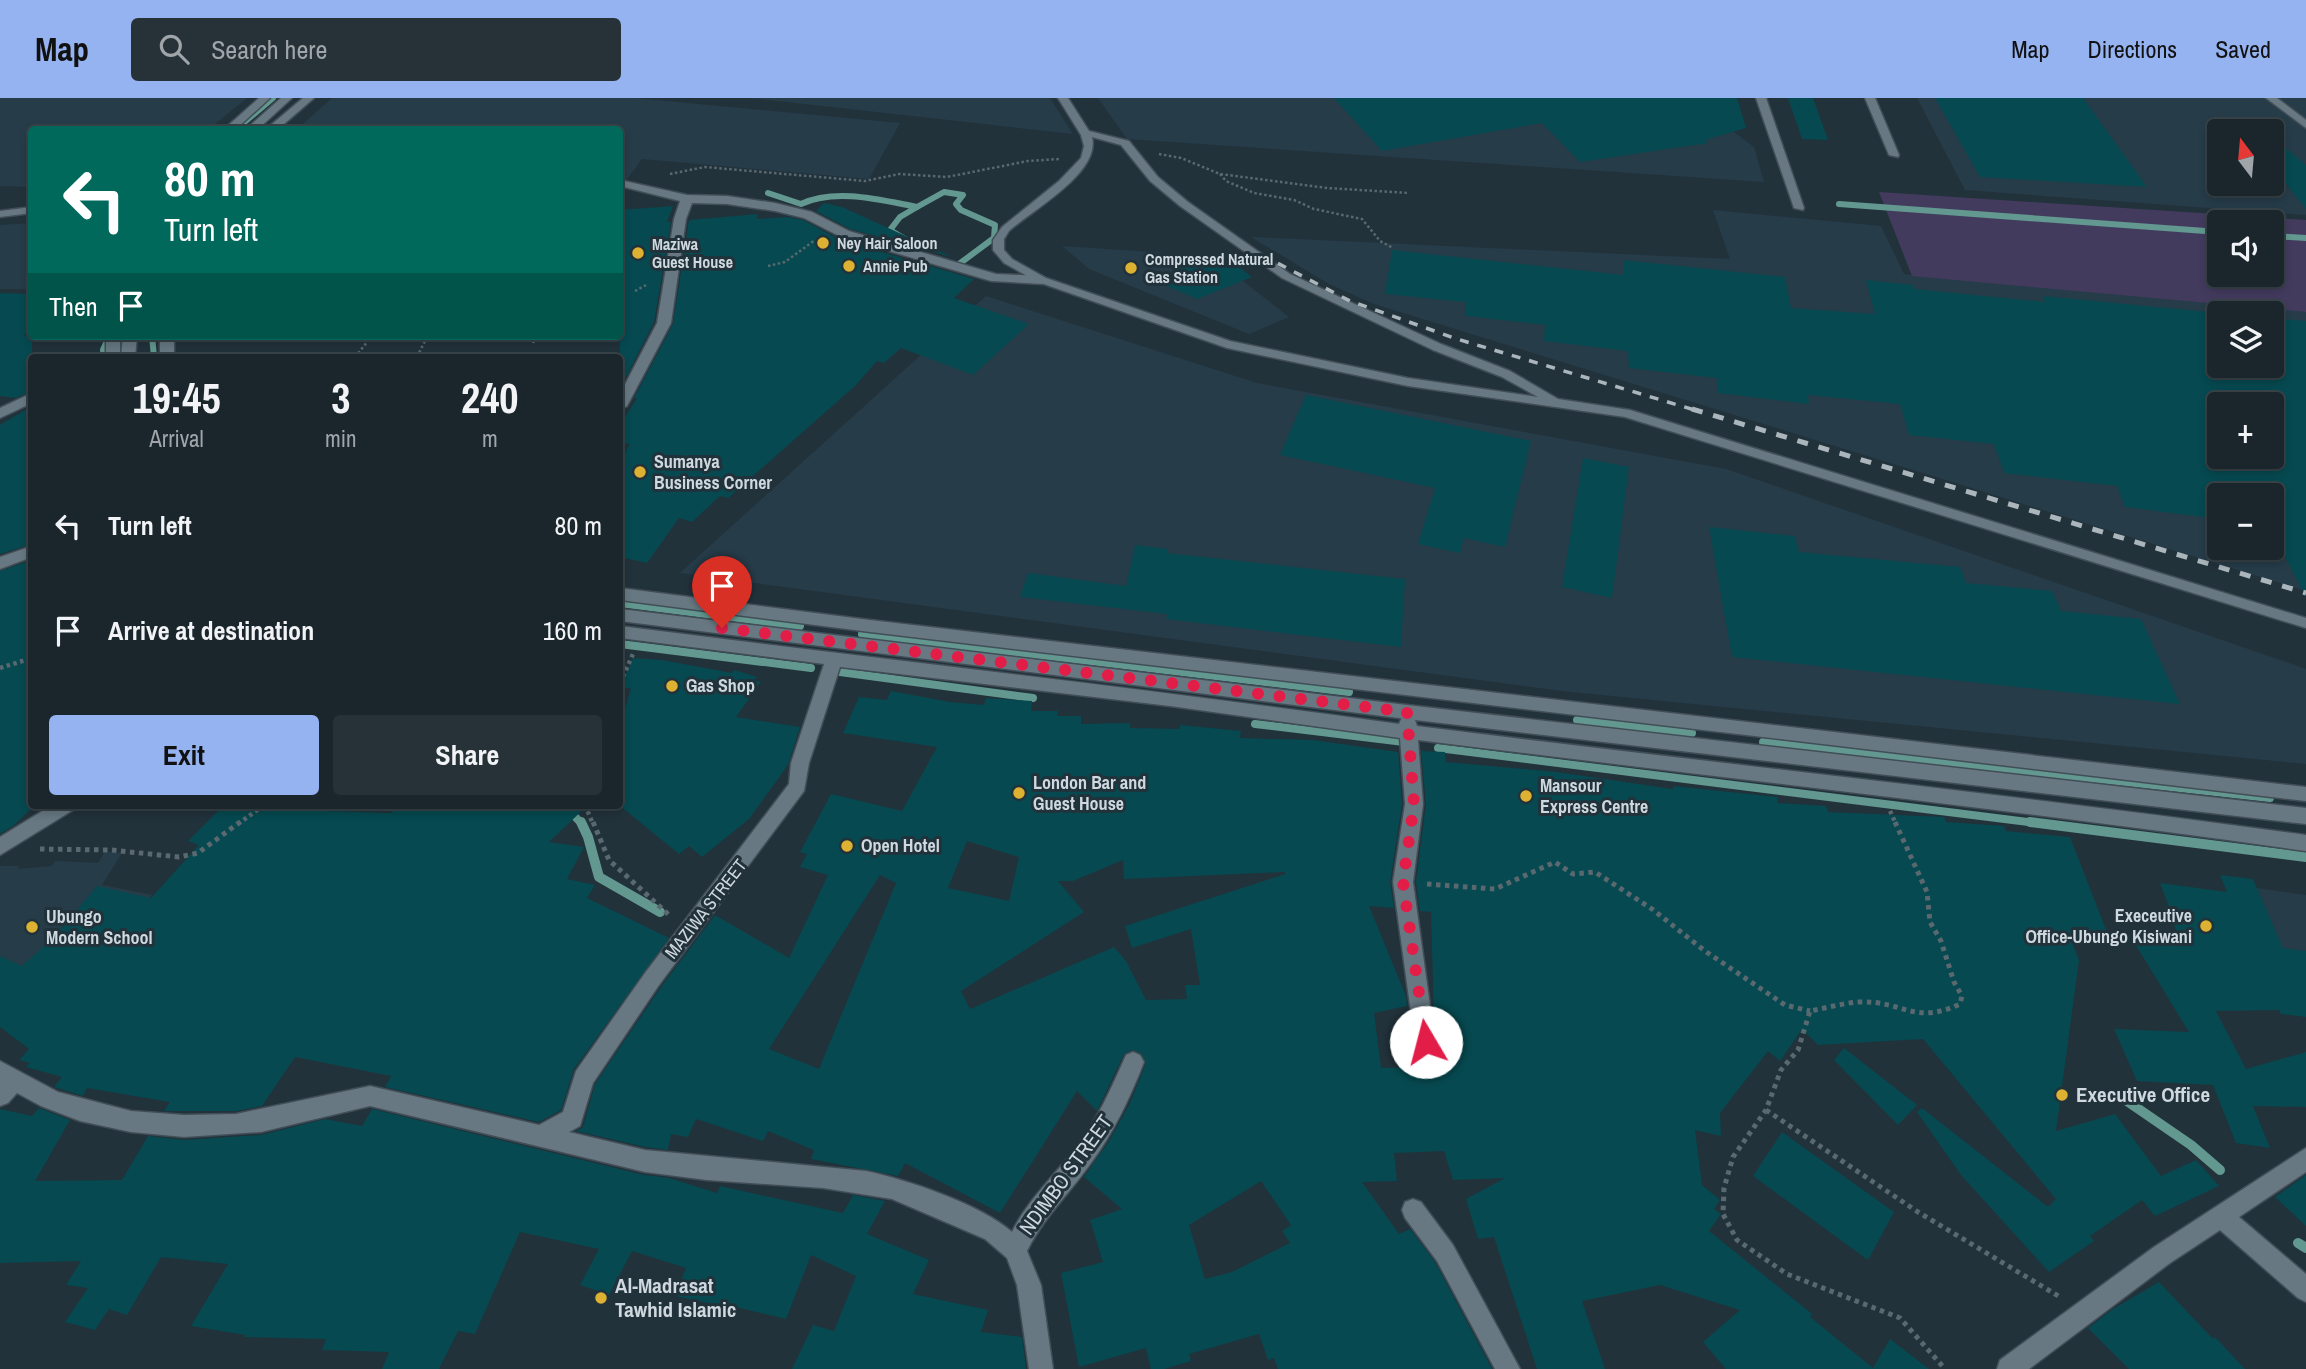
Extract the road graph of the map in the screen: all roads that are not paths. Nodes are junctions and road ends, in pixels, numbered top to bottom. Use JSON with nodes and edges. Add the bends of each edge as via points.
{"nodes":[{"id":1,"x":265,"y":98,"type":"edge"},
{"id":2,"x":287,"y":98,"type":"edge"},
{"id":3,"x":309,"y":98,"type":"edge"},
{"id":4,"x":1063,"y":98,"type":"edge"},
{"id":5,"x":1761,"y":98,"type":"edge"},
{"id":6,"x":1870,"y":98,"type":"edge"},
{"id":7,"x":2271,"y":98,"type":"edge"},
{"id":8,"x":2306,"y":125,"type":"edge"},
{"id":9,"x":233,"y":126,"type":"edge"},
{"id":10,"x":255,"y":126,"type":"edge"},
{"id":11,"x":275,"y":126,"type":"edge"},
{"id":12,"x":1083,"y":132,"type":"junction"},
{"id":13,"x":1894,"y":155,"type":"dead end"},
{"id":14,"x":623,"y":184,"type":"edge"},
{"id":15,"x":687,"y":199,"type":"junction"},
{"id":16,"x":1800,"y":208,"type":"dead end"},
{"id":17,"x":28,"y":210,"type":"edge"},
{"id":18,"x":0,"y":214,"type":"edge"},
{"id":19,"x":1042,"y":280,"type":"junction"},
{"id":20,"x":28,"y":399,"type":"edge"},
{"id":21,"x":623,"y":400,"type":"edge"},
{"id":22,"x":1558,"y":402,"type":"junction"},
{"id":23,"x":0,"y":414,"type":"edge"},
{"id":24,"x":28,"y":552,"type":"edge"},
{"id":25,"x":0,"y":563,"type":"edge"},
{"id":26,"x":623,"y":594,"type":"edge"},
{"id":27,"x":623,"y":615,"type":"edge"},
{"id":28,"x":2306,"y":623,"type":"edge"},
{"id":29,"x":623,"y":632,"type":"edge"},
{"id":30,"x":834,"y":660,"type":"junction"},
{"id":31,"x":1407,"y":712,"type":"junction"},
{"id":32,"x":1408,"y":732,"type":"junction"},
{"id":33,"x":2306,"y":794,"type":"edge"},
{"id":34,"x":61,"y":809,"type":"edge"},
{"id":35,"x":2306,"y":816,"type":"edge"},
{"id":36,"x":2306,"y":843,"type":"edge"},
{"id":37,"x":0,"y":847,"type":"edge"},
{"id":38,"x":1426,"y":1042,"type":"dead end"},
{"id":39,"x":1133,"y":1062,"type":"dead end"},
{"id":40,"x":5,"y":1082,"type":"edge"},
{"id":41,"x":542,"y":1135,"type":"junction"},
{"id":42,"x":2306,"y":1159,"type":"edge"},
{"id":43,"x":1413,"y":1210,"type":"dead end"},
{"id":44,"x":2221,"y":1216,"type":"junction"},
{"id":45,"x":1015,"y":1250,"type":"junction"},
{"id":46,"x":2306,"y":1290,"type":"edge"},
{"id":47,"x":1041,"y":1369,"type":"edge"},
{"id":48,"x":1508,"y":1369,"type":"edge"},
{"id":49,"x":2009,"y":1369,"type":"edge"}],
"edges":[{"from":1,"to":9,"type":"street"},
{"from":2,"to":10,"type":"street"},
{"from":3,"to":11,"type":"street"},
{"from":4,"to":12,"type":"lane"},
{"from":5,"to":16,"type":"lane"},
{"from":6,"to":13,"type":"lane"},
{"from":7,"to":8,"type":"lane"},
{"from":12,"to":19,"type":"lane","via":[[1089,148],[1082,162],[999,239],[999,250],[1008,261]]},
{"from":12,"to":22,"type":"lane","via":[[1125,144],[1154,179],[1184,204],[1286,276],[1506,374]]},
{"from":14,"to":15,"type":"street"},
{"from":15,"to":19,"type":"street","via":[[775,207],[902,252],[995,278]]},
{"from":15,"to":21,"type":"street","via":[[678,228],[664,323]]},
{"from":17,"to":18,"type":"lane"},
{"from":19,"to":22,"type":"lane","via":[[1227,344],[1408,382]]},
{"from":20,"to":23,"type":"street"},
{"from":22,"to":28,"type":"lane","via":[[1626,413]]},
{"from":24,"to":25,"type":"street"},
{"from":26,"to":33,"type":"street"},
{"from":27,"to":31,"type":"street"},
{"from":29,"to":30,"type":"street"},
{"from":30,"to":32,"type":"street","via":[[1170,698]]},
{"from":30,"to":41,"type":"street","name":"MAZIWA STREET","via":[[800,763],[797,786],[584,1078],[572,1119]]},
{"from":31,"to":32,"type":"street"},
{"from":31,"to":35,"type":"street"},
{"from":32,"to":36,"type":"street","via":[[2076,811]]},
{"from":32,"to":38,"type":"street","via":[[1414,804],[1403,882]]},
{"from":34,"to":37,"type":"street"},
{"from":39,"to":45,"type":"street","name":"NDIMBO STREET","via":[[1091,1147],[1033,1217]]},
{"from":40,"to":41,"type":"street","via":[[56,1102],[122,1119],[192,1126],[263,1121],[370,1096]]},
{"from":41,"to":45,"type":"street","via":[[645,1161],[892,1188],[983,1226]]},
{"from":42,"to":44,"type":"street"},
{"from":43,"to":48,"type":"street","via":[[1445,1253]]},
{"from":44,"to":46,"type":"street"},
{"from":44,"to":49,"type":"street"},
{"from":45,"to":47,"type":"street","via":[[1029,1285]]}]}
